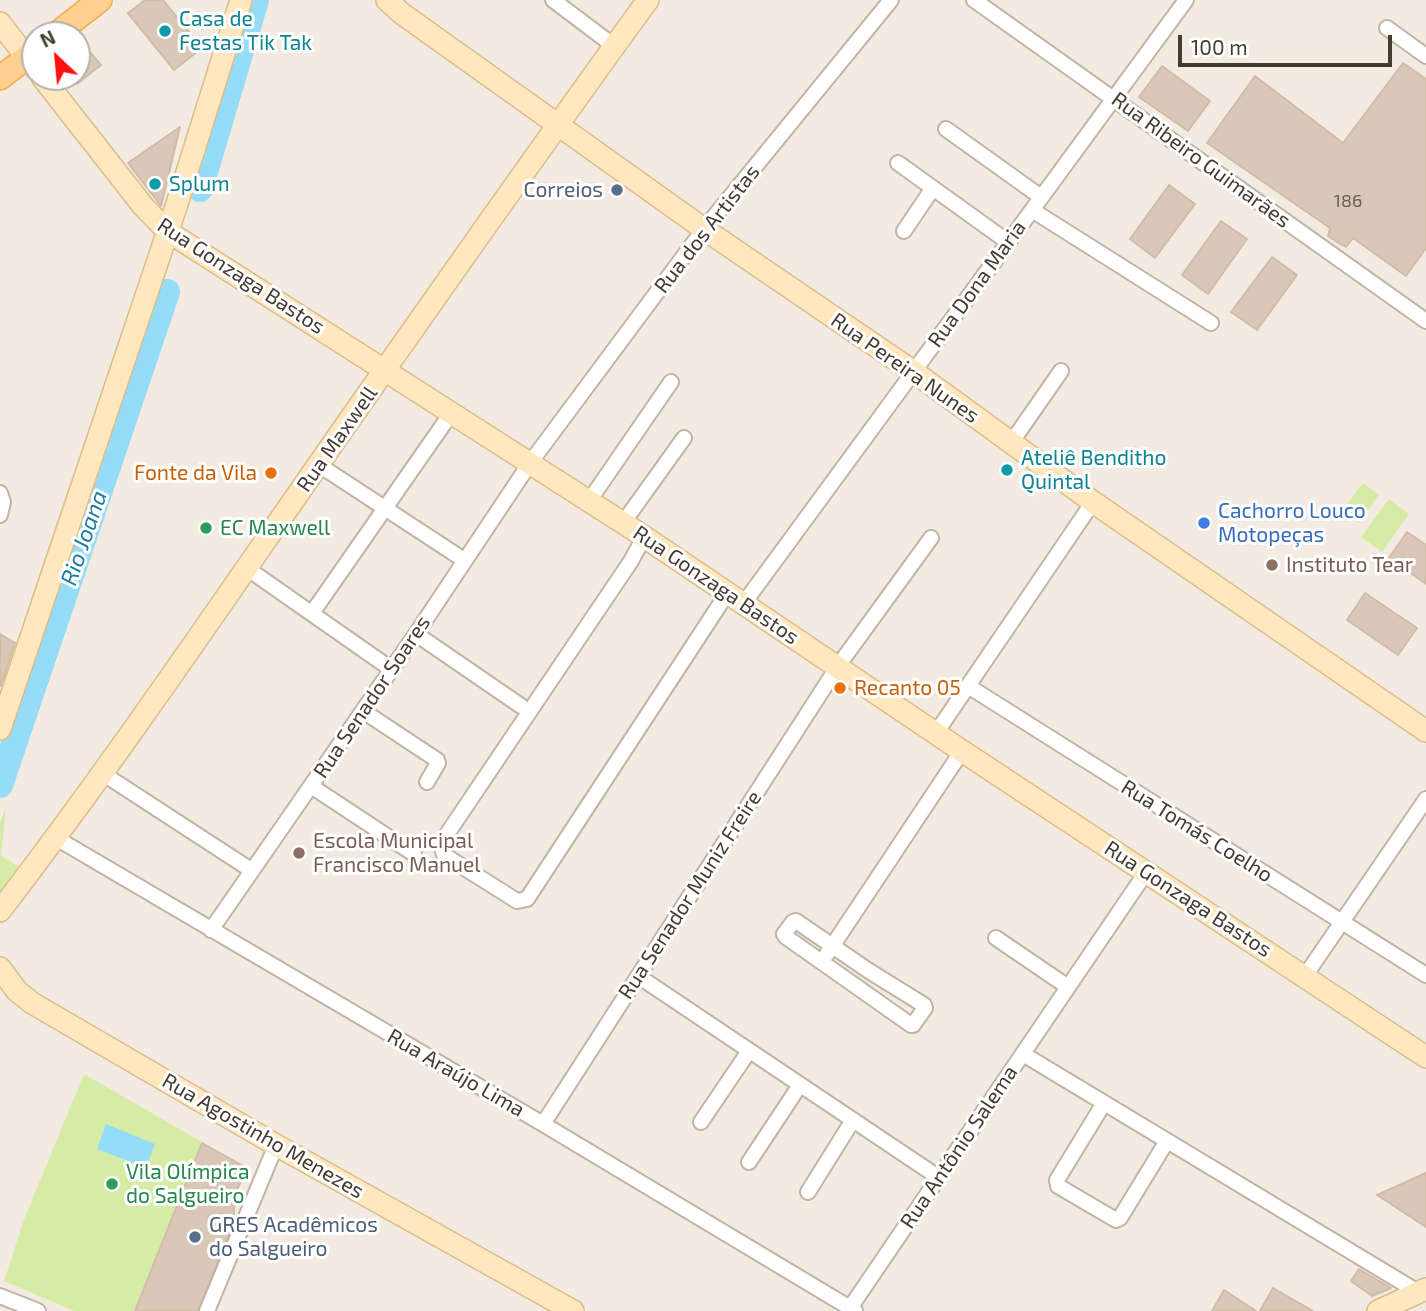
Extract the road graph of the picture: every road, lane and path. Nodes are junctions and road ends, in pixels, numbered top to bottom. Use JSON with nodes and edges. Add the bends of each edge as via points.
{"nodes":[{"id":1,"x":100,"y":0,"type":"edge"},
{"id":2,"x":241,"y":0,"type":"edge"},
{"id":3,"x":387,"y":0,"type":"edge"},
{"id":4,"x":553,"y":0,"type":"edge"},
{"id":5,"x":648,"y":0,"type":"edge"},
{"id":6,"x":891,"y":0,"type":"edge"},
{"id":7,"x":974,"y":0,"type":"edge"},
{"id":8,"x":1186,"y":0,"type":"edge"},
{"id":9,"x":73,"y":21,"type":"edge"},
{"id":10,"x":0,"y":23,"type":"edge"},
{"id":11,"x":1387,"y":28,"type":"dead end"},
{"id":12,"x":614,"y":46,"type":"junction"},
{"id":13,"x":21,"y":47,"type":"edge"},
{"id":14,"x":1426,"y":56,"type":"edge"},
{"id":15,"x":21,"y":66,"type":"edge"},
{"id":16,"x":0,"y":78,"type":"edge"},
{"id":17,"x":53,"y":91,"type":"edge"},
{"id":18,"x":1114,"y":98,"type":"junction"},
{"id":19,"x":557,"y":124,"type":"junction"},
{"id":20,"x":946,"y":129,"type":"dead end"},
{"id":21,"x":898,"y":163,"type":"dead end"},
{"id":22,"x":933,"y":188,"type":"junction"},
{"id":23,"x":1041,"y":197,"type":"junction"},
{"id":24,"x":1032,"y":210,"type":"junction"},
{"id":25,"x":704,"y":229,"type":"junction"},
{"id":26,"x":167,"y":231,"type":"junction"},
{"id":27,"x":904,"y":231,"type":"dead end"},
{"id":28,"x":1008,"y":242,"type":"junction"},
{"id":29,"x":1426,"y":321,"type":"edge"},
{"id":30,"x":1211,"y":323,"type":"dead end"},
{"id":31,"x":385,"y":370,"type":"junction"},
{"id":32,"x":914,"y":372,"type":"junction"},
{"id":33,"x":1060,"y":372,"type":"dead end"},
{"id":34,"x":671,"y":382,"type":"dead end"},
{"id":35,"x":452,"y":412,"type":"junction"},
{"id":36,"x":684,"y":438,"type":"dead end"},
{"id":37,"x":1011,"y":443,"type":"junction"},
{"id":38,"x":530,"y":463,"type":"junction"},
{"id":39,"x":319,"y":465,"type":"junction"},
{"id":40,"x":0,"y":493,"type":"edge"},
{"id":41,"x":589,"y":501,"type":"junction"},
{"id":42,"x":1093,"y":502,"type":"junction"},
{"id":43,"x":385,"y":508,"type":"junction"},
{"id":44,"x":0,"y":515,"type":"edge"},
{"id":45,"x":623,"y":523,"type":"junction"},
{"id":46,"x":644,"y":537,"type":"junction"},
{"id":47,"x":931,"y":538,"type":"dead end"},
{"id":48,"x":464,"y":560,"type":"junction"},
{"id":49,"x":248,"y":569,"type":"junction"},
{"id":50,"x":736,"y":598,"type":"junction"},
{"id":51,"x":312,"y":613,"type":"junction"},
{"id":52,"x":416,"y":634,"type":"junction"},
{"id":53,"x":838,"y":667,"type":"junction"},
{"id":54,"x":391,"y":669,"type":"junction"},
{"id":55,"x":968,"y":686,"type":"junction"},
{"id":56,"x":521,"y":706,"type":"dead end"},
{"id":57,"x":363,"y":711,"type":"junction"},
{"id":58,"x":0,"y":729,"type":"edge"},
{"id":59,"x":1426,"y":731,"type":"edge"},
{"id":60,"x":936,"y":733,"type":"junction"},
{"id":61,"x":962,"y":751,"type":"junction"},
{"id":62,"x":102,"y":773,"type":"junction"},
{"id":63,"x":427,"y":782,"type":"dead end"},
{"id":64,"x":311,"y":786,"type":"junction"},
{"id":65,"x":1426,"y":799,"type":"edge"},
{"id":66,"x":56,"y":838,"type":"junction"},
{"id":67,"x":414,"y":854,"type":"dead end"},
{"id":68,"x":251,"y":870,"type":"junction"},
{"id":69,"x":1147,"y":871,"type":"junction"},
{"id":70,"x":0,"y":911,"type":"edge"},
{"id":71,"x":1341,"y":922,"type":"junction"},
{"id":72,"x":211,"y":930,"type":"junction"},
{"id":73,"x":996,"y":938,"type":"dead end"},
{"id":74,"x":831,"y":946,"type":"junction"},
{"id":75,"x":821,"y":963,"type":"junction"},
{"id":76,"x":0,"y":968,"type":"edge"},
{"id":77,"x":1426,"y":975,"type":"edge"},
{"id":78,"x":638,"y":976,"type":"junction"},
{"id":79,"x":1305,"y":976,"type":"junction"},
{"id":80,"x":1068,"y":987,"type":"junction"},
{"id":81,"x":749,"y":1051,"type":"junction"},
{"id":82,"x":1023,"y":1055,"type":"junction"},
{"id":83,"x":1426,"y":1057,"type":"edge"},
{"id":84,"x":800,"y":1085,"type":"junction"},
{"id":85,"x":1104,"y":1103,"type":"junction"},
{"id":86,"x":853,"y":1120,"type":"junction"},
{"id":87,"x":701,"y":1122,"type":"dead end"},
{"id":88,"x":543,"y":1124,"type":"junction"},
{"id":89,"x":1167,"y":1141,"type":"junction"},
{"id":90,"x":276,"y":1145,"type":"junction"},
{"id":91,"x":749,"y":1162,"type":"dead end"},
{"id":92,"x":938,"y":1177,"type":"junction"},
{"id":93,"x":807,"y":1192,"type":"dead end"},
{"id":94,"x":1422,"y":1290,"type":"edge"},
{"id":95,"x":0,"y":1296,"type":"edge"},
{"id":96,"x":852,"y":1309,"type":"edge"},
{"id":97,"x":38,"y":1311,"type":"edge"},
{"id":98,"x":207,"y":1311,"type":"edge"},
{"id":99,"x":573,"y":1311,"type":"edge"},
{"id":100,"x":1378,"y":1311,"type":"edge"}],
"edges":[{"from":1,"to":9,"type":"main road"},
{"from":2,"to":26,"type":"main road"},
{"from":3,"to":19,"type":"main road","name":"Rua Pereira Nunes"},
{"from":4,"to":12,"type":"street"},
{"from":5,"to":12,"type":"main road","name":"Rua Maxwell"},
{"from":6,"to":25,"type":"street","name":"Rua dos Artistas"},
{"from":7,"to":18,"type":"street","name":"Rua Ribeiro Guimarães"},
{"from":8,"to":18,"type":"street","name":"Rua Dona Maria"},
{"from":10,"to":13,"type":"main road"},
{"from":11,"to":14,"type":"street"},
{"from":12,"to":19,"type":"main road","name":"Rua Maxwell"},
{"from":15,"to":16,"type":"main road"},
{"from":17,"to":26,"type":"main road","name":"Rua Gonzaga Bastos"},
{"from":18,"to":23,"type":"street","name":"Rua Dona Maria"},
{"from":18,"to":29,"type":"street","name":"Rua Ribeiro Guimarães"},
{"from":19,"to":25,"type":"main road","name":"Rua Pereira Nunes"},
{"from":19,"to":31,"type":"main road","name":"Rua Maxwell"},
{"from":20,"to":23,"type":"street"},
{"from":21,"to":22,"type":"street"},
{"from":22,"to":27,"type":"street"},
{"from":22,"to":28,"type":"street"},
{"from":23,"to":24,"type":"street","name":"Rua Dona Maria"},
{"from":24,"to":28,"type":"street","name":"Rua Dona Maria"},
{"from":24,"to":30,"type":"street"},
{"from":25,"to":32,"type":"main road","name":"Rua Pereira Nunes"},
{"from":25,"to":38,"type":"street","name":"Rua dos Artistas"},
{"from":26,"to":31,"type":"main road","name":"Rua Gonzaga Bastos"},
{"from":26,"to":58,"type":"main road"},
{"from":28,"to":32,"type":"street","name":"Rua Dona Maria"},
{"from":31,"to":35,"type":"main road","name":"Rua Gonzaga Bastos"},
{"from":31,"to":39,"type":"main road","name":"Rua Maxwell"},
{"from":32,"to":37,"type":"main road","name":"Rua Pereira Nunes"},
{"from":32,"to":50,"type":"street","name":"Rua Dona Maria"},
{"from":33,"to":37,"type":"street"},
{"from":34,"to":41,"type":"street"},
{"from":35,"to":38,"type":"main road","name":"Rua Gonzaga Bastos"},
{"from":35,"to":43,"type":"street"},
{"from":36,"to":45,"type":"street"},
{"from":37,"to":42,"type":"main road","name":"Rua Pereira Nunes"},
{"from":38,"to":41,"type":"main road","name":"Rua Gonzaga Bastos"},
{"from":38,"to":48,"type":"street","name":"Rua Senador Soares"},
{"from":39,"to":43,"type":"street"},
{"from":39,"to":49,"type":"main road","name":"Rua Maxwell"},
{"from":40,"to":44,"type":"street"},
{"from":41,"to":45,"type":"main road","name":"Rua Gonzaga Bastos"},
{"from":42,"to":55,"type":"street"},
{"from":42,"to":59,"type":"main road","name":"Rua Pereira Nunes"},
{"from":43,"to":48,"type":"street"},
{"from":43,"to":51,"type":"street"},
{"from":45,"to":46,"type":"main road","name":"Rua Gonzaga Bastos"},
{"from":46,"to":50,"type":"main road","name":"Rua Gonzaga Bastos"},
{"from":46,"to":50,"type":"street","name":"Rua Dona Maria","via":[[441,843],[444,855],[517,901],[527,899]]},
{"from":47,"to":53,"type":"street","name":"Rua Senador Muniz Freire"},
{"from":48,"to":52,"type":"street","name":"Rua Senador Soares"},
{"from":49,"to":51,"type":"street"},
{"from":49,"to":62,"type":"main road","name":"Rua Maxwell"},
{"from":50,"to":53,"type":"main road","name":"Rua Gonzaga Bastos"},
{"from":51,"to":54,"type":"street"},
{"from":52,"to":54,"type":"street","name":"Rua Senador Soares"},
{"from":52,"to":56,"type":"street"},
{"from":53,"to":60,"type":"main road","name":"Rua Gonzaga Bastos"},
{"from":53,"to":78,"type":"street","name":"Rua Senador Muniz Freire"},
{"from":54,"to":57,"type":"street","name":"Rua Senador Soares"},
{"from":55,"to":60,"type":"street"},
{"from":55,"to":71,"type":"street","name":"Rua Tomás Coelho"},
{"from":57,"to":63,"type":"street","via":[[437,760]]},
{"from":57,"to":64,"type":"street","name":"Rua Senador Soares"},
{"from":60,"to":61,"type":"main road","name":"Rua Gonzaga Bastos"},
{"from":61,"to":69,"type":"main road","name":"Rua Gonzaga Bastos"},
{"from":61,"to":74,"type":"street"},
{"from":62,"to":66,"type":"main road","name":"Rua Maxwell"},
{"from":62,"to":68,"type":"street"},
{"from":64,"to":67,"type":"street"},
{"from":64,"to":68,"type":"street","name":"Rua Senador Soares"},
{"from":65,"to":71,"type":"street"},
{"from":66,"to":70,"type":"main road","name":"Rua Maxwell"},
{"from":66,"to":72,"type":"street","name":"Rua Araújo Lima"},
{"from":68,"to":72,"type":"street","name":"Rua Senador Soares"},
{"from":69,"to":79,"type":"main road","name":"Rua Gonzaga Bastos"},
{"from":69,"to":80,"type":"street","name":"Rua Antônio Salema"},
{"from":71,"to":77,"type":"street","name":"Rua Tomás Coelho"},
{"from":71,"to":79,"type":"street"},
{"from":72,"to":88,"type":"street","name":"Rua Araújo Lima"},
{"from":73,"to":80,"type":"street"},
{"from":74,"to":75,"type":"street"},
{"from":74,"to":75,"type":"street","via":[[796,921],[784,934]]},
{"from":74,"to":75,"type":"street","via":[[925,1008],[911,1026]]},
{"from":76,"to":90,"type":"main road","name":"Rua Agostinho Menezes","via":[[32,1003]]},
{"from":78,"to":81,"type":"street"},
{"from":78,"to":88,"type":"street","name":"Rua Senador Muniz Freire"},
{"from":79,"to":83,"type":"main road","name":"Rua Gonzaga Bastos"},
{"from":80,"to":82,"type":"street","name":"Rua Antônio Salema"},
{"from":81,"to":84,"type":"street"},
{"from":81,"to":87,"type":"street"},
{"from":82,"to":85,"type":"street"},
{"from":82,"to":92,"type":"street","name":"Rua Antônio Salema"},
{"from":84,"to":86,"type":"street"},
{"from":84,"to":91,"type":"street"},
{"from":85,"to":89,"type":"street"},
{"from":85,"to":89,"type":"street","via":[[1057,1180],[1058,1186],[1116,1220],[1121,1218]]},
{"from":86,"to":92,"type":"street"},
{"from":86,"to":93,"type":"street"},
{"from":88,"to":96,"type":"street","name":"Rua Araújo Lima"},
{"from":89,"to":94,"type":"street"},
{"from":90,"to":98,"type":"street"},
{"from":90,"to":99,"type":"main road","name":"Rua Agostinho Menezes"},
{"from":92,"to":96,"type":"street","name":"Rua Antônio Salema"},
{"from":94,"to":100,"type":"main road"},
{"from":95,"to":97,"type":"street"}]}
